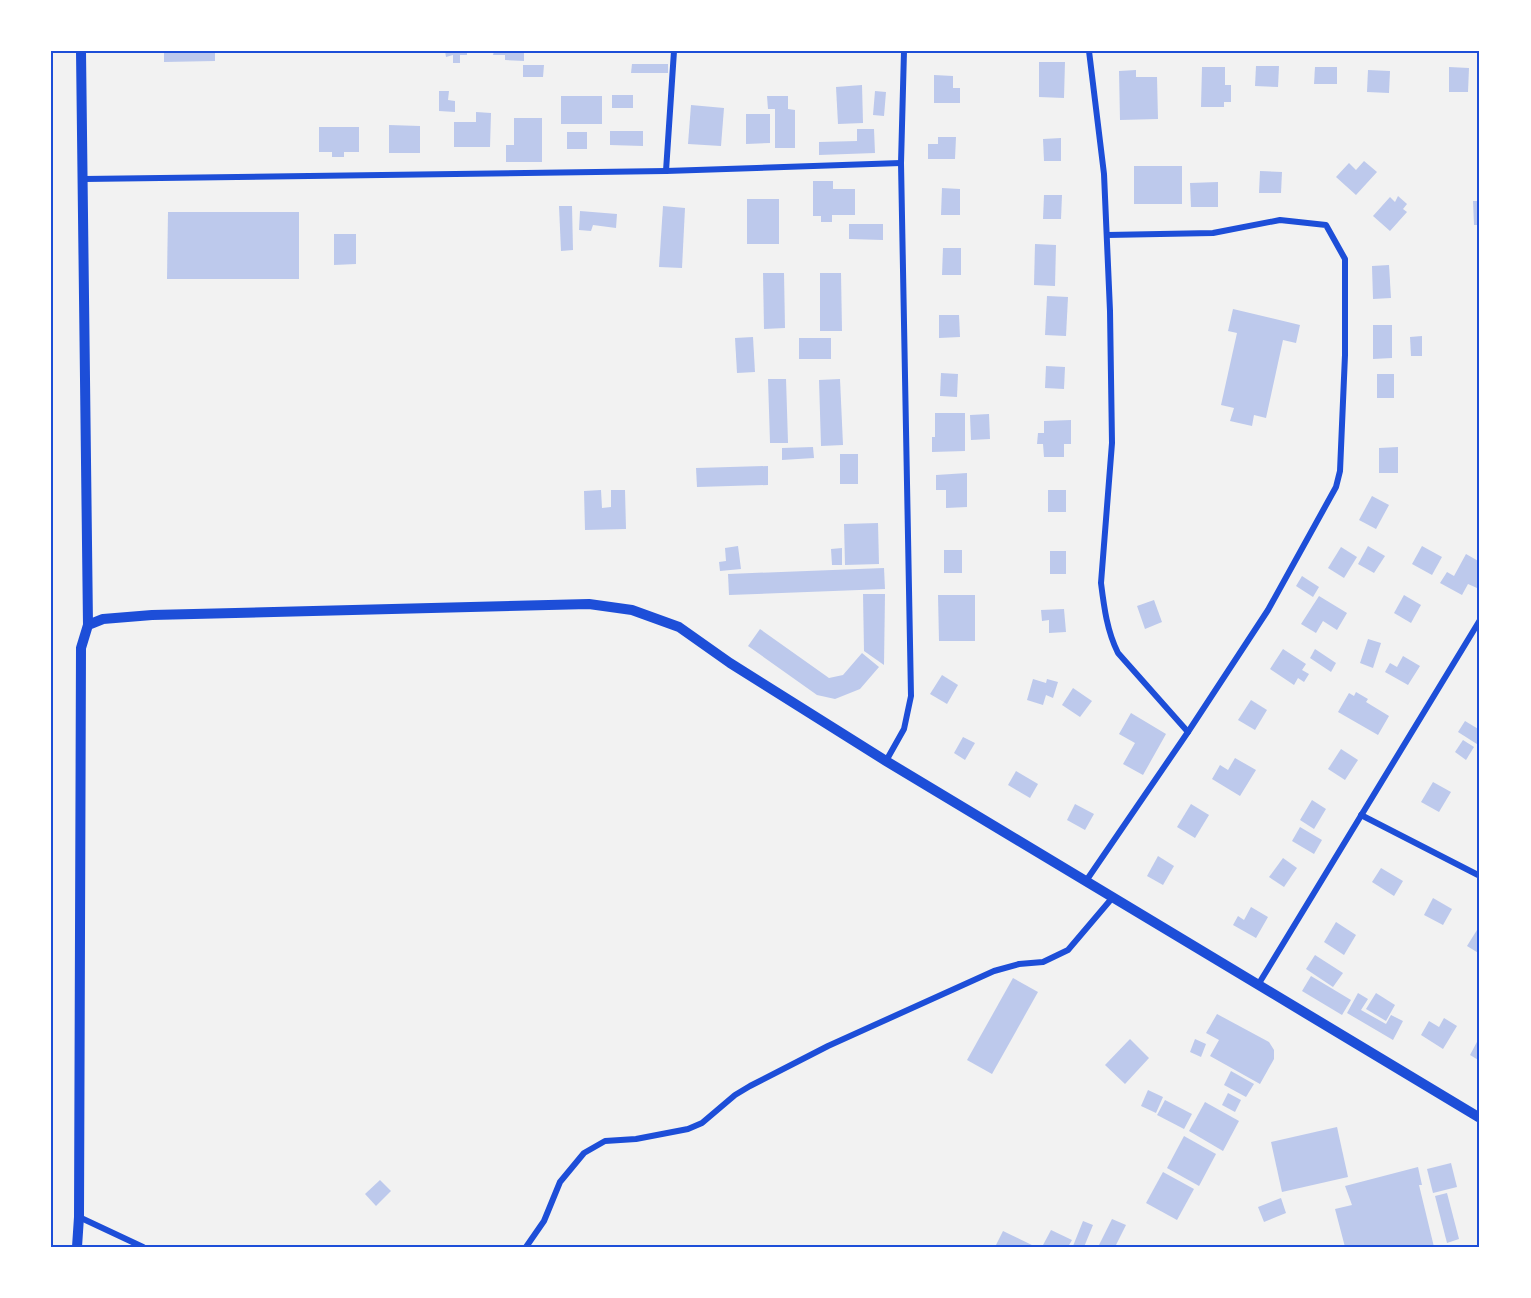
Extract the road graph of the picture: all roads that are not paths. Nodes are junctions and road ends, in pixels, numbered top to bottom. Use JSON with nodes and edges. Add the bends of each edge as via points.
{"nodes":[{"id":1,"x":81,"y":51,"type":"edge"},
{"id":2,"x":674,"y":51,"type":"edge"},
{"id":3,"x":904,"y":51,"type":"edge"},
{"id":4,"x":1089,"y":51,"type":"edge"},
{"id":5,"x":901,"y":163,"type":"junction"},
{"id":6,"x":666,"y":171,"type":"junction"},
{"id":7,"x":84,"y":179,"type":"junction"},
{"id":8,"x":1107,"y":235,"type":"junction"},
{"id":9,"x":1480,"y":620,"type":"edge"},
{"id":10,"x":88,"y":625,"type":"junction"},
{"id":11,"x":1188,"y":732,"type":"junction"},
{"id":12,"x":886,"y":760,"type":"junction"},
{"id":13,"x":1361,"y":815,"type":"junction"},
{"id":14,"x":1480,"y":876,"type":"edge"},
{"id":15,"x":1086,"y":881,"type":"junction"},
{"id":16,"x":1113,"y":897,"type":"junction"},
{"id":17,"x":1258,"y":985,"type":"junction"},
{"id":18,"x":1480,"y":1118,"type":"edge"},
{"id":19,"x":79,"y":1217,"type":"junction"},
{"id":20,"x":77,"y":1247,"type":"edge"},
{"id":21,"x":143,"y":1247,"type":"edge"},
{"id":22,"x":526,"y":1247,"type":"edge"}],
"edges":[{"from":1,"to":7,"type":"street"},
{"from":2,"to":6,"type":"street"},
{"from":3,"to":5,"type":"street"},
{"from":4,"to":8,"type":"street"},
{"from":5,"to":6,"type":"street"},
{"from":5,"to":12,"type":"street","via":[[910,696],[904,729]]},
{"from":6,"to":7,"type":"street"},
{"from":7,"to":10,"type":"street"},
{"from":8,"to":11,"type":"street","via":[[1112,443],[1101,583],[1104,605],[1110,637],[1118,652]]},
{"from":8,"to":11,"type":"street","via":[[1213,233],[1280,220],[1326,225],[1345,260],[1345,355],[1336,487],[1268,610]]},
{"from":9,"to":13,"type":"street"},
{"from":10,"to":12,"type":"street","via":[[103,619],[152,615],[610,606],[679,627]]},
{"from":10,"to":19,"type":"street","via":[[81,648]]},
{"from":11,"to":15,"type":"street"},
{"from":12,"to":15,"type":"street"},
{"from":13,"to":14,"type":"street"},
{"from":13,"to":17,"type":"street"},
{"from":15,"to":16,"type":"street"},
{"from":16,"to":17,"type":"street"},
{"from":16,"to":22,"type":"street","via":[[1068,950],[1043,962],[994,971],[828,1046],[735,1095],[702,1123],[688,1129],[605,1141],[584,1153],[560,1182],[544,1221]]},
{"from":17,"to":18,"type":"street"},
{"from":19,"to":20,"type":"street"},
{"from":19,"to":21,"type":"street"}]}
